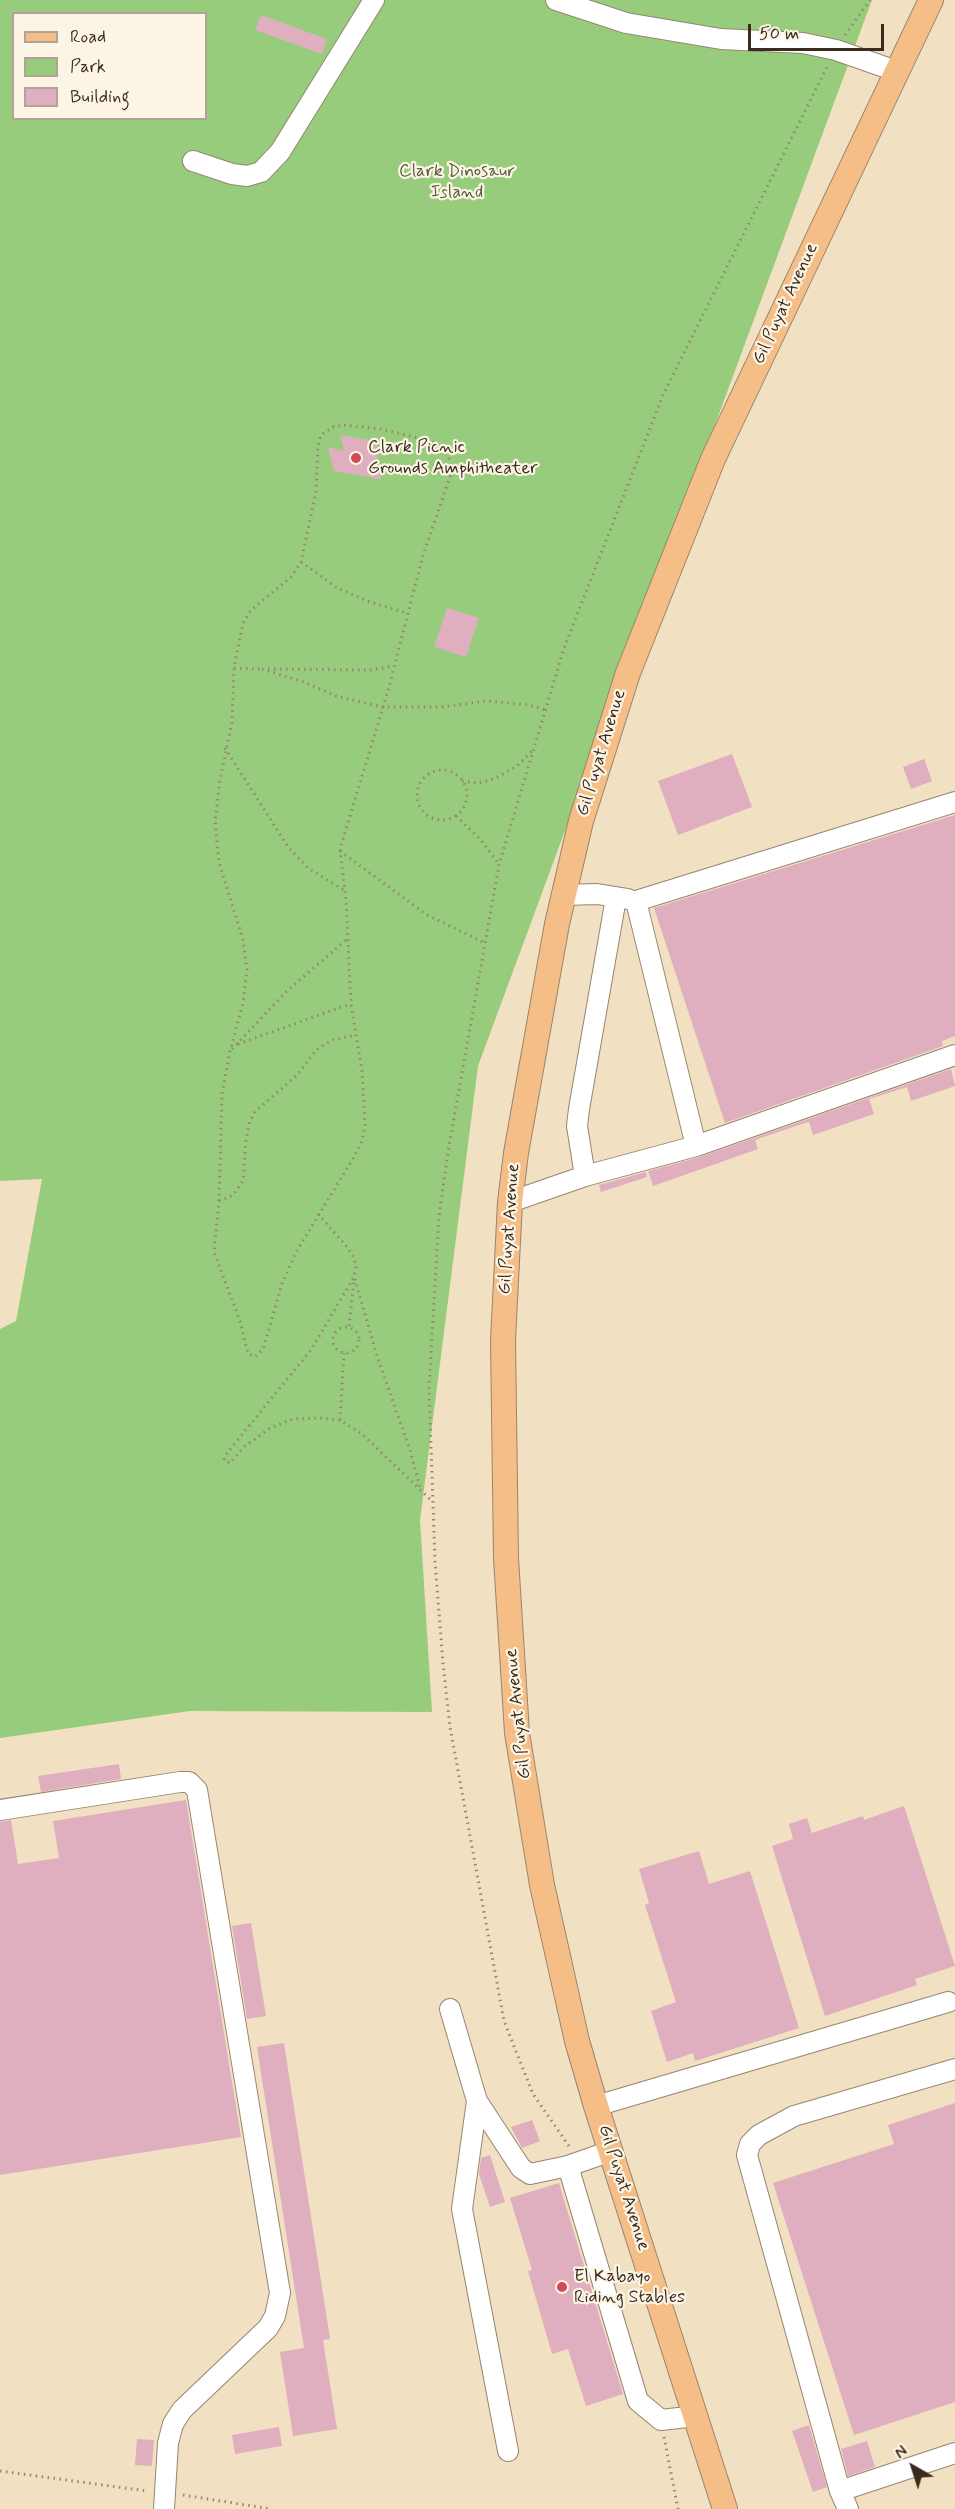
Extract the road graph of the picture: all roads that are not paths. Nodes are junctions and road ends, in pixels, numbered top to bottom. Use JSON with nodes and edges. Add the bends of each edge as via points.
{"nodes":[{"id":1,"x":374,"y":0,"type":"edge"},
{"id":2,"x":556,"y":0,"type":"edge"},
{"id":3,"x":931,"y":0,"type":"edge"},
{"id":4,"x":896,"y":71,"type":"junction"},
{"id":5,"x":193,"y":161,"type":"dead end"},
{"id":6,"x":955,"y":802,"type":"edge"},
{"id":7,"x":564,"y":895,"type":"junction"},
{"id":8,"x":616,"y":898,"type":"junction"},
{"id":9,"x":636,"y":901,"type":"junction"},
{"id":10,"x":955,"y":1056,"type":"edge"},
{"id":11,"x":696,"y":1146,"type":"junction"},
{"id":12,"x":585,"y":1176,"type":"junction"},
{"id":13,"x":510,"y":1202,"type":"junction"},
{"id":14,"x":0,"y":1810,"type":"edge"},
{"id":15,"x":948,"y":2002,"type":"dead end"},
{"id":16,"x":450,"y":2009,"type":"dead end"},
{"id":17,"x":955,"y":2069,"type":"edge"},
{"id":18,"x":477,"y":2101,"type":"junction"},
{"id":19,"x":596,"y":2106,"type":"junction"},
{"id":20,"x":611,"y":2151,"type":"junction"},
{"id":21,"x":573,"y":2165,"type":"junction"},
{"id":22,"x":696,"y":2416,"type":"junction"},
{"id":23,"x":508,"y":2451,"type":"dead end"},
{"id":24,"x":955,"y":2453,"type":"edge"},
{"id":25,"x":844,"y":2500,"type":"edge"},
{"id":26,"x":164,"y":2501,"type":"edge"},
{"id":27,"x":725,"y":2509,"type":"edge"}],
"edges":[{"from":1,"to":5,"type":"lane","via":[[280,152],[261,172],[247,176],[232,174]]},
{"from":2,"to":4,"type":"lane","via":[[626,23],[721,39],[836,50]]},
{"from":3,"to":4,"type":"main road","name":"Gil Puyat Avenue"},
{"from":4,"to":7,"type":"main road","name":"Gil Puyat Avenue","via":[[713,459],[682,535],[628,673],[581,821]]},
{"from":6,"to":9,"type":"lane"},
{"from":7,"to":8,"type":"lane"},
{"from":7,"to":13,"type":"main road","name":"Gil Puyat Avenue"},
{"from":8,"to":9,"type":"lane"},
{"from":8,"to":12,"type":"lane","via":[[577,1125]]},
{"from":9,"to":11,"type":"lane"},
{"from":10,"to":11,"type":"lane"},
{"from":11,"to":12,"type":"lane"},
{"from":12,"to":13,"type":"lane"},
{"from":13,"to":19,"type":"main road","name":"Gil Puyat Avenue","via":[[503,1340],[506,1558],[518,1732],[542,1885],[577,2041]]},
{"from":14,"to":26,"type":"lane","via":[[180,1782],[189,1782],[197,1790],[280,2293],[268,2328],[188,2404],[173,2424]]},
{"from":15,"to":19,"type":"lane"},
{"from":16,"to":18,"type":"lane"},
{"from":17,"to":25,"type":"lane","via":[[794,2116],[750,2144],[747,2156]]},
{"from":18,"to":21,"type":"lane","via":[[520,2168],[530,2174]]},
{"from":18,"to":23,"type":"lane","via":[[462,2210]]},
{"from":19,"to":20,"type":"main road","name":"Gil Puyat Avenue"},
{"from":20,"to":21,"type":"lane"},
{"from":20,"to":22,"type":"main road","name":"Gil Puyat Avenue"},
{"from":21,"to":22,"type":"lane","via":[[638,2401],[661,2420]]},
{"from":22,"to":27,"type":"main road","name":"Gil Puyat Avenue"},
{"from":24,"to":25,"type":"lane"}]}
